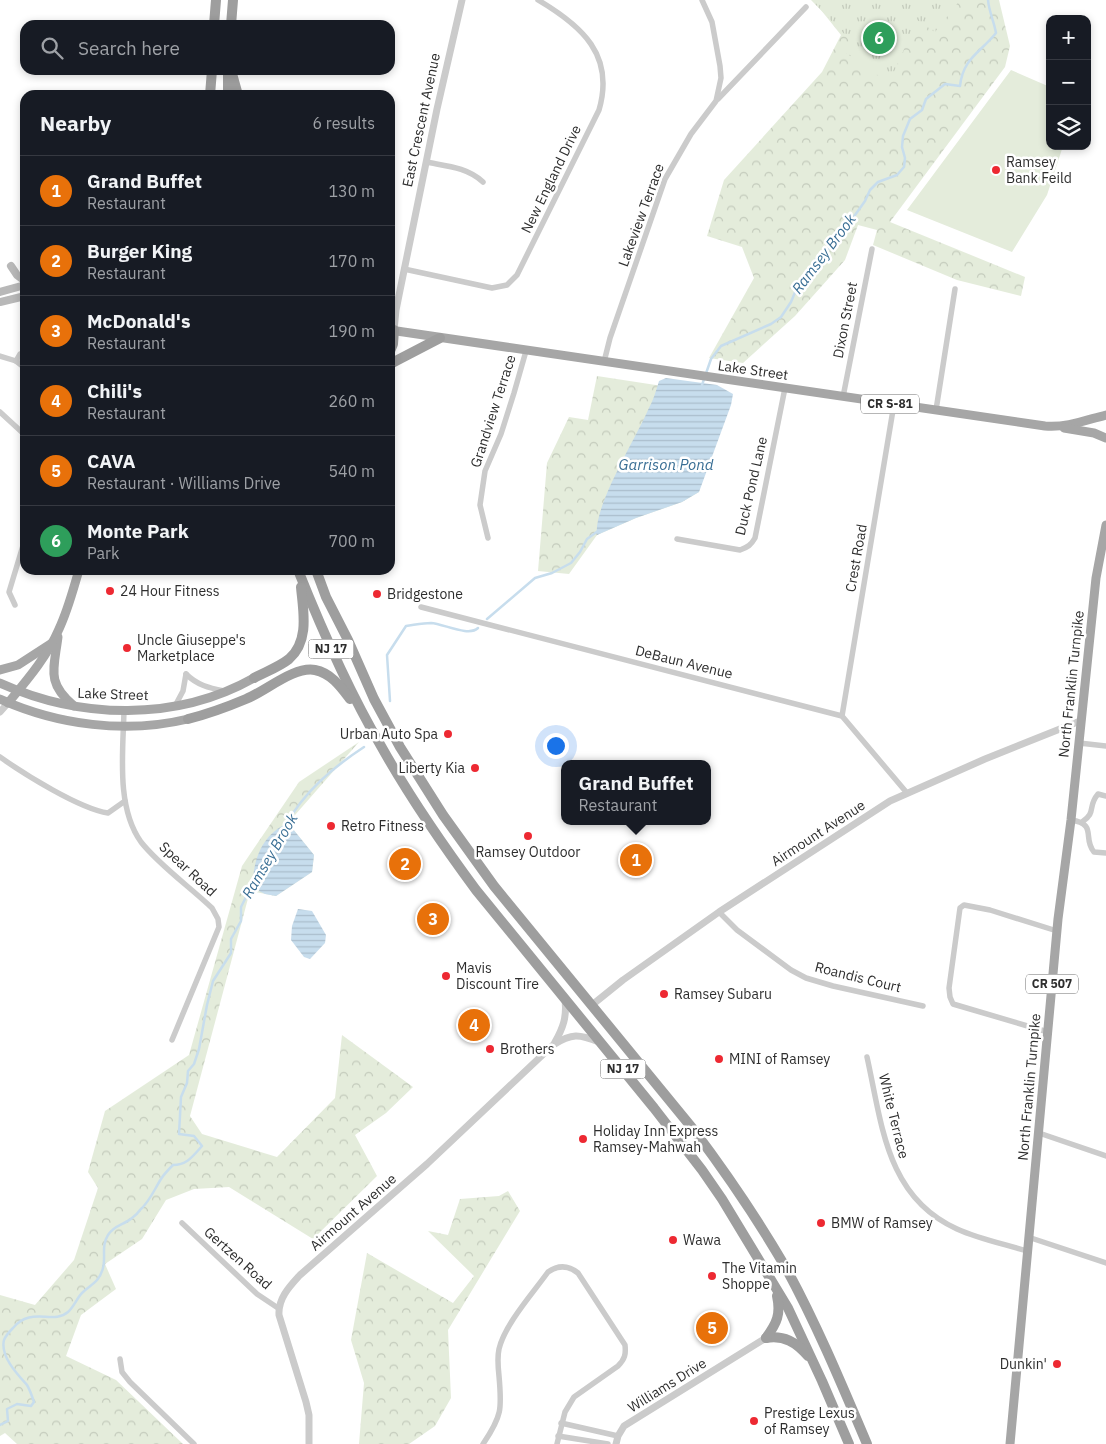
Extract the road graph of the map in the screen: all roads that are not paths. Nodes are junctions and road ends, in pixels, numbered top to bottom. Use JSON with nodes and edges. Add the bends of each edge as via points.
{"nodes":[{"id":1,"x":216,"y":0,"type":"edge"},
{"id":2,"x":233,"y":0,"type":"edge"},
{"id":3,"x":462,"y":0,"type":"edge"},
{"id":4,"x":538,"y":0,"type":"edge"},
{"id":5,"x":702,"y":0,"type":"edge"},
{"id":6,"x":806,"y":7,"type":"dead end"},
{"id":7,"x":214,"y":20,"type":"edge"},
{"id":8,"x":231,"y":20,"type":"edge"},
{"id":9,"x":212,"y":75,"type":"edge"},
{"id":10,"x":230,"y":75,"type":"edge"},
{"id":11,"x":232,"y":75,"type":"edge"},
{"id":12,"x":210,"y":90,"type":"edge"},
{"id":13,"x":228,"y":90,"type":"edge"},
{"id":14,"x":236,"y":90,"type":"edge"},
{"id":15,"x":716,"y":100,"type":"junction"},
{"id":16,"x":426,"y":162,"type":"junction"},
{"id":17,"x":483,"y":182,"type":"dead end"},
{"id":18,"x":872,"y":249,"type":"dead end"},
{"id":19,"x":11,"y":266,"type":"dead end"},
{"id":20,"x":404,"y":269,"type":"junction"},
{"id":21,"x":20,"y":279,"type":"edge"},
{"id":22,"x":20,"y":285,"type":"edge"},
{"id":23,"x":955,"y":289,"type":"dead end"},
{"id":24,"x":2,"y":291,"type":"edge"},
{"id":25,"x":20,"y":297,"type":"edge"},
{"id":26,"x":3,"y":301,"type":"edge"},
{"id":27,"x":395,"y":315,"type":"edge"},
{"id":28,"x":395,"y":330,"type":"edge"},
{"id":29,"x":440,"y":338,"type":"junction"},
{"id":30,"x":526,"y":351,"type":"junction"},
{"id":31,"x":20,"y":354,"type":"edge"},
{"id":32,"x":0,"y":356,"type":"edge"},
{"id":33,"x":16,"y":361,"type":"junction"},
{"id":34,"x":395,"y":361,"type":"edge"},
{"id":35,"x":604,"y":362,"type":"junction"},
{"id":36,"x":20,"y":364,"type":"edge"},
{"id":37,"x":784,"y":388,"type":"junction"},
{"id":38,"x":843,"y":396,"type":"junction"},
{"id":39,"x":894,"y":404,"type":"junction"},
{"id":40,"x":936,"y":410,"type":"junction"},
{"id":41,"x":0,"y":412,"type":"edge"},
{"id":42,"x":1106,"y":414,"type":"edge"},
{"id":43,"x":1056,"y":427,"type":"junction"},
{"id":44,"x":20,"y":430,"type":"edge"},
{"id":45,"x":1106,"y":438,"type":"edge"},
{"id":46,"x":1106,"y":525,"type":"edge"},
{"id":47,"x":488,"y":538,"type":"dead end"},
{"id":48,"x":677,"y":539,"type":"dead end"},
{"id":49,"x":20,"y":556,"type":"edge"},
{"id":50,"x":77,"y":575,"type":"edge"},
{"id":51,"x":299,"y":575,"type":"edge"},
{"id":52,"x":300,"y":575,"type":"edge"},
{"id":53,"x":318,"y":575,"type":"edge"},
{"id":54,"x":15,"y":605,"type":"dead end"},
{"id":55,"x":422,"y":607,"type":"dead end"},
{"id":56,"x":59,"y":630,"type":"junction"},
{"id":57,"x":54,"y":641,"type":"junction"},
{"id":58,"x":0,"y":670,"type":"edge"},
{"id":59,"x":254,"y":678,"type":"joint"},
{"id":60,"x":0,"y":683,"type":"edge"},
{"id":61,"x":18,"y":691,"type":"junction"},
{"id":62,"x":226,"y":691,"type":"junction"},
{"id":63,"x":4,"y":701,"type":"edge"},
{"id":64,"x":75,"y":706,"type":"junction"},
{"id":65,"x":175,"y":706,"type":"junction"},
{"id":66,"x":124,"y":711,"type":"junction"},
{"id":67,"x":0,"y":712,"type":"edge"},
{"id":68,"x":842,"y":716,"type":"junction"},
{"id":69,"x":188,"y":719,"type":"joint"},
{"id":70,"x":1080,"y":721,"type":"junction"},
{"id":71,"x":369,"y":725,"type":"junction"},
{"id":72,"x":124,"y":726,"type":"junction"},
{"id":73,"x":1079,"y":742,"type":"junction"},
{"id":74,"x":1106,"y":746,"type":"edge"},
{"id":75,"x":0,"y":757,"type":"edge"},
{"id":76,"x":907,"y":793,"type":"junction"},
{"id":77,"x":1106,"y":796,"type":"edge"},
{"id":78,"x":125,"y":801,"type":"junction"},
{"id":79,"x":1071,"y":820,"type":"junction"},
{"id":80,"x":1082,"y":822,"type":"junction"},
{"id":81,"x":1106,"y":853,"type":"edge"},
{"id":82,"x":718,"y":912,"type":"junction"},
{"id":83,"x":1057,"y":931,"type":"junction"},
{"id":84,"x":565,"y":998,"type":"junction"},
{"id":85,"x":592,"y":1005,"type":"junction"},
{"id":86,"x":923,"y":1006,"type":"dead end"},
{"id":87,"x":1048,"y":1032,"type":"junction"},
{"id":88,"x":172,"y":1040,"type":"dead end"},
{"id":89,"x":602,"y":1043,"type":"junction"},
{"id":90,"x":554,"y":1044,"type":"junction"},
{"id":91,"x":867,"y":1057,"type":"dead end"},
{"id":92,"x":1039,"y":1133,"type":"junction"},
{"id":93,"x":1106,"y":1156,"type":"edge"},
{"id":94,"x":182,"y":1223,"type":"dead end"},
{"id":95,"x":1028,"y":1237,"type":"junction"},
{"id":96,"x":1027,"y":1251,"type":"junction"},
{"id":97,"x":1106,"y":1263,"type":"edge"},
{"id":98,"x":776,"y":1287,"type":"junction"},
{"id":99,"x":278,"y":1308,"type":"junction"},
{"id":100,"x":766,"y":1338,"type":"junction"},
{"id":101,"x":120,"y":1359,"type":"dead end"},
{"id":102,"x":814,"y":1363,"type":"junction"},
{"id":103,"x":561,"y":1424,"type":"junction"},
{"id":104,"x":558,"y":1436,"type":"junction"},
{"id":105,"x":618,"y":1436,"type":"junction"},
{"id":106,"x":194,"y":1444,"type":"edge"},
{"id":107,"x":309,"y":1444,"type":"edge"},
{"id":108,"x":483,"y":1444,"type":"edge"},
{"id":109,"x":557,"y":1444,"type":"edge"},
{"id":110,"x":608,"y":1444,"type":"edge"},
{"id":111,"x":616,"y":1444,"type":"edge"},
{"id":112,"x":849,"y":1444,"type":"edge"},
{"id":113,"x":867,"y":1444,"type":"edge"},
{"id":114,"x":1010,"y":1444,"type":"edge"}],
"edges":[{"from":1,"to":7,"type":"highway"},
{"from":2,"to":8,"type":"highway"},
{"from":3,"to":16,"type":"street","name":"East Crescent Avenue"},
{"from":4,"to":20,"type":"street","name":"New England Drive","via":[[586,36],[598,55],[604,87],[599,110],[522,267],[513,281],[500,288]]},
{"from":5,"to":15,"type":"street","name":"Lakeview Terrace","via":[[712,22],[720,66]]},
{"from":6,"to":15,"type":"street"},
{"from":9,"to":12,"type":"highway"},
{"from":10,"to":13,"type":"highway"},
{"from":11,"to":14,"type":"highway"},
{"from":15,"to":35,"type":"street","name":"Lakeview Terrace","via":[[691,134],[665,179]]},
{"from":16,"to":17,"type":"street","via":[[465,170]]},
{"from":16,"to":20,"type":"street","name":"East Crescent Avenue"},
{"from":18,"to":38,"type":"street","name":"Dixon Street"},
{"from":19,"to":21,"type":"main road"},
{"from":20,"to":27,"type":"street","name":"East Crescent Avenue"},
{"from":22,"to":24,"type":"main road"},
{"from":23,"to":40,"type":"street"},
{"from":24,"to":26,"type":"main road"},
{"from":25,"to":26,"type":"main road"},
{"from":28,"to":29,"type":"main road","name":"Lake Street","number":"CR S-81"},
{"from":29,"to":30,"type":"main road","name":"Lake Street","number":"CR S-81"},
{"from":29,"to":34,"type":"highway"},
{"from":30,"to":35,"type":"main road","name":"Lake Street","number":"CR S-81"},
{"from":30,"to":47,"type":"street","name":"Grandview Terrace","via":[[485,471],[480,505]]},
{"from":31,"to":33,"type":"street"},
{"from":32,"to":33,"type":"street"},
{"from":33,"to":36,"type":"street"},
{"from":35,"to":37,"type":"main road","name":"Lake Street","number":"CR S-81"},
{"from":37,"to":38,"type":"main road","name":"Lake Street","number":"CR S-81"},
{"from":37,"to":48,"type":"street","name":"Duck Pond Lane","via":[[752,544],[740,550]]},
{"from":38,"to":39,"type":"main road","name":"Lake Street","number":"CR S-81"},
{"from":39,"to":40,"type":"main road","name":"Lake Street","number":"CR S-81"},
{"from":39,"to":68,"type":"street","name":"Crest Road"},
{"from":40,"to":43,"type":"main road","name":"Lake Street","number":"CR S-81"},
{"from":41,"to":44,"type":"street"},
{"from":42,"to":43,"type":"main road","name":"Lake Street","number":"CR S-81"},
{"from":43,"to":45,"type":"main road"},
{"from":46,"to":70,"type":"main road","name":"North Franklin Turnpike","number":"CR 507","via":[[1096,578]]},
{"from":49,"to":54,"type":"street","via":[[9,592]]},
{"from":50,"to":56,"type":"main road"},
{"from":51,"to":59,"type":"highway","via":[[303,621],[299,645],[289,658]]},
{"from":52,"to":71,"type":"highway","number":"NJ 17","via":[[330,647]]},
{"from":53,"to":85,"type":"highway","number":"NJ 17","via":[[374,699],[428,793],[489,880]]},
{"from":55,"to":68,"type":"street","name":"DeBaun Avenue"},
{"from":56,"to":57,"type":"main road"},
{"from":56,"to":64,"type":"main road","via":[[54,678],[59,692]]},
{"from":57,"to":58,"type":"main road","via":[[18,665]]},
{"from":57,"to":61,"type":"main road"},
{"from":59,"to":62,"type":"main road","name":"Lake Street"},
{"from":60,"to":61,"type":"main road","name":"Lake Street"},
{"from":61,"to":63,"type":"main road"},
{"from":61,"to":64,"type":"main road","name":"Lake Street"},
{"from":62,"to":65,"type":"main road","name":"Lake Street"},
{"from":62,"to":65,"type":"street","via":[[204,686],[186,674],[183,691]]},
{"from":63,"to":67,"type":"street"},
{"from":63,"to":72,"type":"main road","name":"Lake Street","via":[[68,720]]},
{"from":64,"to":66,"type":"main road","name":"Lake Street"},
{"from":65,"to":66,"type":"main road","name":"Lake Street"},
{"from":66,"to":72,"type":"street","name":"Spear Road"},
{"from":68,"to":76,"type":"street"},
{"from":69,"to":71,"type":"highway","via":[[234,704],[309,669],[323,672],[336,682]]},
{"from":69,"to":72,"type":"main road","name":"Lake Street"},
{"from":70,"to":73,"type":"main road","name":"North Franklin Turnpike","number":"CR 507"},
{"from":70,"to":76,"type":"street","name":"Airmount Avenue"},
{"from":71,"to":84,"type":"highway","number":"NJ 17","via":[[452,857]]},
{"from":72,"to":78,"type":"street","name":"Spear Road"},
{"from":73,"to":74,"type":"street"},
{"from":73,"to":79,"type":"main road","name":"North Franklin Turnpike","number":"CR 507"},
{"from":75,"to":78,"type":"street","via":[[58,792],[100,812],[108,813]]},
{"from":76,"to":82,"type":"street","name":"Airmount Avenue"},
{"from":77,"to":80,"type":"street","via":[[1098,794],[1092,801],[1092,812]]},
{"from":78,"to":88,"type":"street","name":"Spear Road","via":[[131,823],[141,841],[212,908],[218,919],[219,931]]},
{"from":79,"to":80,"type":"street"},
{"from":79,"to":83,"type":"main road","name":"North Franklin Turnpike","number":"CR 507"},
{"from":80,"to":81,"type":"street","via":[[1087,828],[1089,846],[1094,852]]},
{"from":82,"to":85,"type":"street","name":"Airmount Avenue"},
{"from":82,"to":86,"type":"street","name":"Roandis Court","via":[[737,930],[806,978]]},
{"from":83,"to":87,"type":"main road","name":"North Franklin Turnpike","number":"CR 507"},
{"from":83,"to":87,"type":"street","via":[[964,905],[960,908],[949,988],[953,1004]]},
{"from":84,"to":89,"type":"highway","number":"NJ 17"},
{"from":84,"to":90,"type":"street","name":"Airmount Avenue","via":[[564,1026]]},
{"from":85,"to":113,"type":"highway","number":"NJ 17","via":[[693,1129],[764,1233],[819,1333]]},
{"from":87,"to":92,"type":"main road","name":"North Franklin Turnpike","number":"CR 507"},
{"from":89,"to":90,"type":"street","name":"Airmount Avenue","via":[[576,1035]]},
{"from":89,"to":98,"type":"highway","number":"NJ 17","via":[[707,1176]]},
{"from":90,"to":99,"type":"street","name":"Airmount Avenue","via":[[427,1164],[300,1275],[286,1290]]},
{"from":91,"to":96,"type":"street","name":"White Terrace","via":[[891,1160],[911,1194],[932,1214],[958,1230]]},
{"from":92,"to":93,"type":"street"},
{"from":92,"to":95,"type":"main road","name":"North Franklin Turnpike","number":"CR 507"},
{"from":94,"to":99,"type":"street","name":"Gertzen Road","via":[[256,1294]]},
{"from":95,"to":96,"type":"main road","name":"North Franklin Turnpike","number":"CR 507"},
{"from":95,"to":97,"type":"street"},
{"from":96,"to":114,"type":"main road","name":"North Franklin Turnpike","number":"CR 507"},
{"from":98,"to":100,"type":"highway","via":[[780,1306],[778,1318]]},
{"from":98,"to":102,"type":"highway","number":"NJ 17"},
{"from":99,"to":107,"type":"street","via":[[306,1402]]},
{"from":100,"to":102,"type":"highway","via":[[780,1337],[793,1341]]},
{"from":100,"to":105,"type":"street","name":"Williams Drive","via":[[624,1426]]},
{"from":101,"to":106,"type":"street","via":[[122,1372],[130,1382]]},
{"from":102,"to":112,"type":"highway","number":"NJ 17"},
{"from":103,"to":104,"type":"street"},
{"from":103,"to":105,"type":"street"},
{"from":103,"to":108,"type":"street","via":[[574,1397],[624,1361],[626,1353],[625,1345],[578,1273],[562,1266],[548,1272],[501,1342],[498,1352],[500,1415]]},
{"from":104,"to":109,"type":"street"},
{"from":104,"to":110,"type":"street"},
{"from":105,"to":111,"type":"street"}]}
